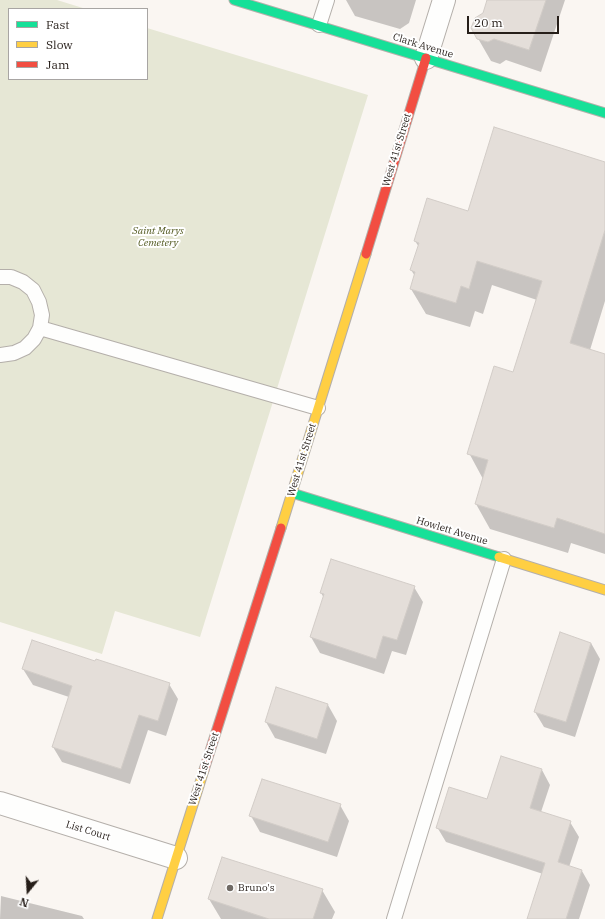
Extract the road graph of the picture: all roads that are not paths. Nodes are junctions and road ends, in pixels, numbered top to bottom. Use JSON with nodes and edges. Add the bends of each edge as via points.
{"nodes":[{"id":1,"x":234,"y":0,"type":"edge"},
{"id":2,"x":327,"y":0,"type":"edge"},
{"id":3,"x":444,"y":0,"type":"edge"},
{"id":4,"x":319,"y":25,"type":"junction"},
{"id":5,"x":426,"y":58,"type":"junction"},
{"id":6,"x":605,"y":113,"type":"edge"},
{"id":7,"x":0,"y":277,"type":"edge"},
{"id":8,"x":40,"y":328,"type":"junction"},
{"id":9,"x":0,"y":354,"type":"edge"},
{"id":10,"x":318,"y":408,"type":"junction"},
{"id":11,"x":292,"y":493,"type":"junction"},
{"id":12,"x":504,"y":559,"type":"junction"},
{"id":13,"x":605,"y":590,"type":"edge"},
{"id":14,"x":0,"y":803,"type":"edge"},
{"id":15,"x":176,"y":858,"type":"junction"},
{"id":16,"x":157,"y":919,"type":"edge"},
{"id":17,"x":394,"y":919,"type":"edge"}],
"edges":[{"from":1,"to":4,"type":"street","name":"Clark Avenue"},
{"from":2,"to":4,"type":"lane"},
{"from":3,"to":5,"type":"street","name":"West 41st Street"},
{"from":4,"to":5,"type":"street","name":"Clark Avenue"},
{"from":5,"to":6,"type":"street","name":"Clark Avenue"},
{"from":5,"to":10,"type":"street","name":"West 41st Street"},
{"from":7,"to":8,"type":"lane","via":[[11,277],[33,290],[40,302]]},
{"from":8,"to":9,"type":"lane","via":[[25,348],[14,353]]},
{"from":8,"to":10,"type":"lane"},
{"from":10,"to":11,"type":"street","name":"West 41st Street"},
{"from":11,"to":12,"type":"street","name":"Howlett Avenue"},
{"from":11,"to":15,"type":"street","name":"West 41st Street"},
{"from":12,"to":13,"type":"street","name":"Howlett Avenue"},
{"from":12,"to":17,"type":"lane"},
{"from":14,"to":15,"type":"street","name":"List Court"},
{"from":15,"to":16,"type":"street","name":"West 41st Street"}]}
